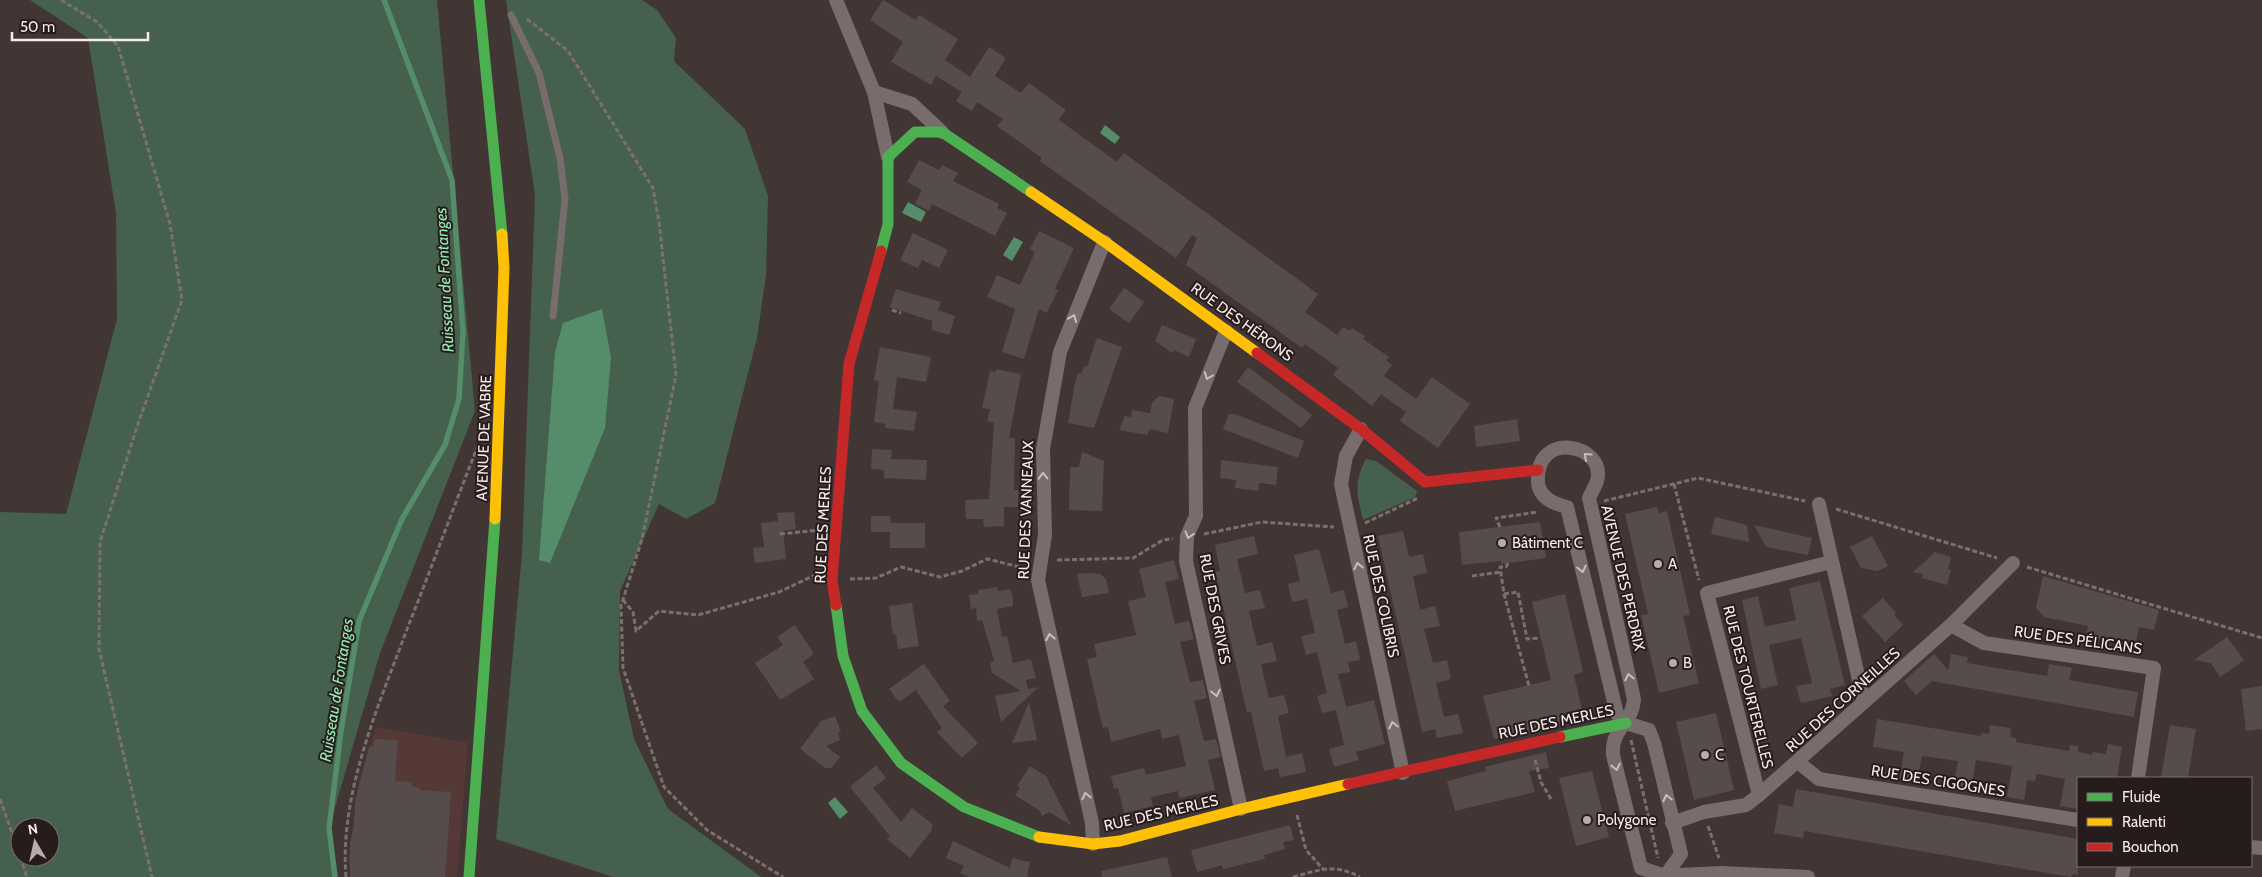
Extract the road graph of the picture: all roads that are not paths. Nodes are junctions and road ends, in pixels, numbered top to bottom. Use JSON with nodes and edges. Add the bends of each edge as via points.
{"nodes":[{"id":1,"x":478,"y":0,"type":"edge"},
{"id":2,"x":836,"y":0,"type":"edge"},
{"id":3,"x":511,"y":15,"type":"road end"},
{"id":4,"x":874,"y":92,"type":"junction"},
{"id":5,"x":942,"y":132,"type":"junction"},
{"id":6,"x":888,"y":157,"type":"junction"},
{"id":7,"x":1106,"y":242,"type":"junction"},
{"id":8,"x":553,"y":316,"type":"dead end"},
{"id":9,"x":1226,"y":331,"type":"junction"},
{"id":10,"x":1361,"y":429,"type":"junction"},
{"id":11,"x":1538,"y":470,"type":"junction"},
{"id":12,"x":1819,"y":504,"type":"road end"},
{"id":13,"x":1831,"y":562,"type":"junction"},
{"id":14,"x":2013,"y":562,"type":"road end"},
{"id":15,"x":1951,"y":625,"type":"junction"},
{"id":16,"x":1864,"y":702,"type":"junction"},
{"id":17,"x":1628,"y":729,"type":"junction"},
{"id":18,"x":1798,"y":762,"type":"junction"},
{"id":19,"x":1403,"y":772,"type":"junction"},
{"id":20,"x":2138,"y":777,"type":"edge"},
{"id":21,"x":1759,"y":796,"type":"junction"},
{"id":22,"x":1241,"y":809,"type":"junction"},
{"id":23,"x":2077,"y":820,"type":"edge"},
{"id":24,"x":1672,"y":823,"type":"junction"},
{"id":25,"x":1092,"y":844,"type":"junction"},
{"id":26,"x":469,"y":877,"type":"edge"},
{"id":27,"x":1663,"y":877,"type":"edge"},
{"id":28,"x":1808,"y":877,"type":"edge"}],
"edges":[{"from":1,"to":26,"type":"street","name":"AVENUE DE VABRE","via":[[500,199],[504,268],[498,478]]},
{"from":2,"to":4,"type":"street"},
{"from":3,"to":8,"type":"lane","via":[[539,73],[560,158],[565,199]]},
{"from":4,"to":5,"type":"street","name":"RUE DES HÉRONS","via":[[912,104]]},
{"from":4,"to":6,"type":"street"},
{"from":5,"to":6,"type":"street","via":[[915,132]]},
{"from":5,"to":7,"type":"street","name":"RUE DES HÉRONS"},
{"from":6,"to":25,"type":"street","name":"RUE DES MERLES","via":[[888,224],[849,364],[833,574],[843,656],[862,711],[901,764],[964,807],[1034,836]]},
{"from":7,"to":9,"type":"street","name":"RUE DES HÉRONS"},
{"from":25,"to":7,"type":"street","name":"RUE DES VANNEAUX","one_way":true,"via":[[1092,823],[1038,580],[1045,535],[1043,449],[1060,352]]},
{"from":9,"to":10,"type":"street","name":"RUE DES HÉRONS"},
{"from":9,"to":22,"type":"street","name":"RUE DES GRIVES","one_way":true,"via":[[1194,408],[1196,516],[1187,536],[1186,561]]},
{"from":10,"to":11,"type":"street","name":"RUE DES HÉRONS","via":[[1425,482]]},
{"from":19,"to":10,"type":"street","name":"RUE DES COLIBRIS","one_way":true,"via":[[1341,484],[1346,456]]},
{"from":11,"to":17,"type":"street","one_way":true,"via":[[1538,486],[1544,497],[1567,507],[1614,704]]},
{"from":17,"to":11,"type":"street","name":"AVENUE DES PERDRIX","one_way":true,"via":[[1634,699],[1589,498],[1597,472],[1589,456],[1574,447],[1553,450]]},
{"from":12,"to":13,"type":"street"},
{"from":13,"to":16,"type":"street"},
{"from":13,"to":21,"type":"street","name":"RUE DES TOURTERELLES","via":[[1707,593]]},
{"from":14,"to":15,"type":"street","name":"RUE DES CORNEILLES"},
{"from":15,"to":16,"type":"street","name":"RUE DES CORNEILLES"},
{"from":15,"to":20,"type":"street","name":"RUE DES PÉLICANS","via":[[1984,643],[2154,668]]},
{"from":16,"to":18,"type":"street","name":"RUE DES CORNEILLES"},
{"from":17,"to":19,"type":"street","name":"RUE DES MERLES","via":[[1510,747]]},
{"from":24,"to":17,"type":"street","one_way":true,"via":[[1649,730]]},
{"from":17,"to":27,"type":"street","name":"AVENUE DES PERDRIX","one_way":true,"via":[[1615,733],[1612,743],[1623,801],[1641,868]]},
{"from":18,"to":21,"type":"street","name":"RUE DES CORNEILLES"},
{"from":18,"to":23,"type":"street","name":"RUE DES CIGOGNES","via":[[1819,779]]},
{"from":19,"to":22,"type":"street","name":"RUE DES MERLES"},
{"from":21,"to":24,"type":"street","name":"RUE DES CORNEILLES","via":[[1746,805],[1704,812]]},
{"from":22,"to":25,"type":"street","name":"RUE DES MERLES","via":[[1120,840]]},
{"from":24,"to":27,"type":"street","via":[[1681,854]]},
{"from":27,"to":28,"type":"street","via":[[1721,873]]}]}
